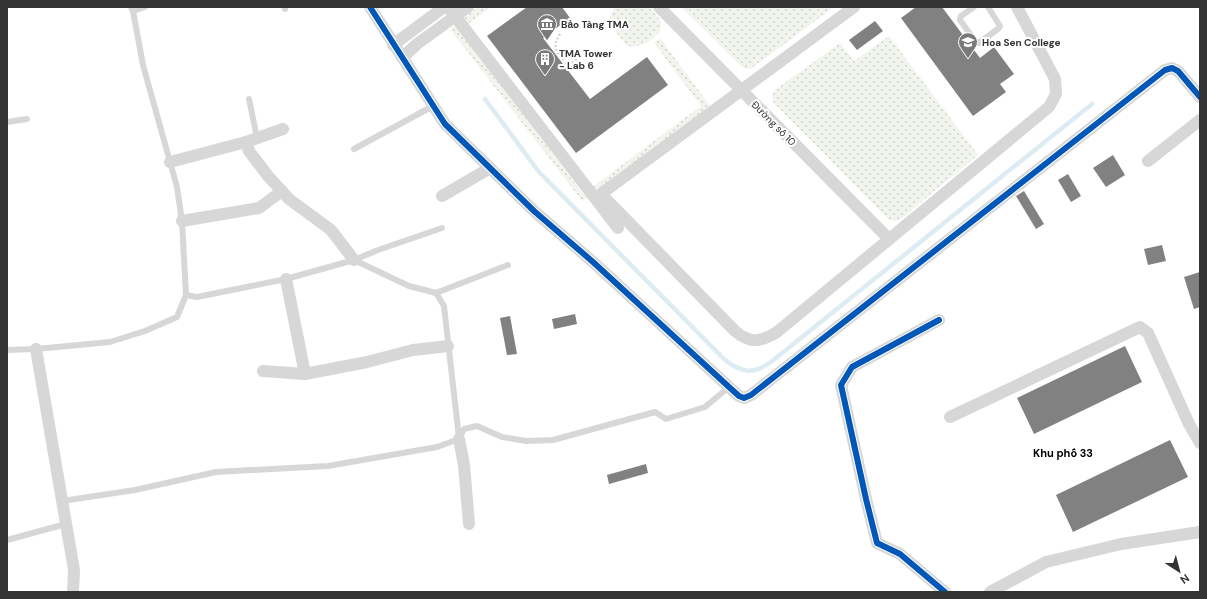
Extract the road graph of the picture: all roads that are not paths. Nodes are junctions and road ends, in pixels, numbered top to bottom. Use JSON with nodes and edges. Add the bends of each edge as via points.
{"nodes":[{"id":1,"x":145,"y":7,"type":"edge"},
{"id":2,"x":370,"y":7,"type":"edge"},
{"id":3,"x":444,"y":7,"type":"edge"},
{"id":4,"x":468,"y":7,"type":"edge"},
{"id":5,"x":659,"y":7,"type":"edge"},
{"id":6,"x":854,"y":7,"type":"edge"},
{"id":7,"x":974,"y":7,"type":"edge"},
{"id":8,"x":988,"y":7,"type":"edge"},
{"id":9,"x":1017,"y":7,"type":"edge"},
{"id":10,"x":132,"y":9,"type":"edge"},
{"id":11,"x":452,"y":12,"type":"edge"},
{"id":12,"x":393,"y":45,"type":"junction"},
{"id":13,"x":402,"y":58,"type":"junction"},
{"id":14,"x":742,"y":91,"type":"junction"},
{"id":15,"x":1200,"y":97,"type":"edge"},
{"id":16,"x":249,"y":99,"type":"dead end"},
{"id":17,"x":433,"y":106,"type":"junction"},
{"id":18,"x":27,"y":119,"type":"dead end"},
{"id":19,"x":1200,"y":120,"type":"edge"},
{"id":20,"x":7,"y":122,"type":"edge"},
{"id":21,"x":283,"y":129,"type":"dead end"},
{"id":22,"x":257,"y":138,"type":"junction"},
{"id":23,"x":246,"y":142,"type":"junction"},
{"id":24,"x":354,"y":150,"type":"dead end"},
{"id":25,"x":1148,"y":161,"type":"dead end"},
{"id":26,"x":170,"y":162,"type":"junction"},
{"id":27,"x":490,"y":168,"type":"junction"},
{"id":28,"x":282,"y":191,"type":"junction"},
{"id":29,"x":442,"y":196,"type":"dead end"},
{"id":30,"x":182,"y":221,"type":"junction"},
{"id":31,"x":442,"y":228,"type":"dead end"},
{"id":32,"x":618,"y":228,"type":"dead end"},
{"id":33,"x":889,"y":239,"type":"junction"},
{"id":34,"x":354,"y":260,"type":"junction"},
{"id":35,"x":508,"y":265,"type":"dead end"},
{"id":36,"x":286,"y":279,"type":"junction"},
{"id":37,"x":436,"y":293,"type":"junction"},
{"id":38,"x":186,"y":295,"type":"junction"},
{"id":39,"x":939,"y":320,"type":"dead end"},
{"id":40,"x":448,"y":346,"type":"junction"},
{"id":41,"x":36,"y":349,"type":"junction"},
{"id":42,"x":7,"y":350,"type":"edge"},
{"id":43,"x":263,"y":371,"type":"dead end"},
{"id":44,"x":305,"y":374,"type":"junction"},
{"id":45,"x":729,"y":387,"type":"junction"},
{"id":46,"x":950,"y":417,"type":"dead end"},
{"id":47,"x":459,"y":439,"type":"junction"},
{"id":48,"x":1200,"y":443,"type":"edge"},
{"id":49,"x":62,"y":501,"type":"junction"},
{"id":50,"x":66,"y":524,"type":"junction"},
{"id":51,"x":469,"y":524,"type":"dead end"},
{"id":52,"x":1200,"y":532,"type":"edge"},
{"id":53,"x":7,"y":540,"type":"edge"},
{"id":54,"x":73,"y":592,"type":"edge"},
{"id":55,"x":945,"y":592,"type":"edge"},
{"id":56,"x":990,"y":592,"type":"edge"}],
"edges":[{"from":1,"to":10,"type":"lane"},
{"from":2,"to":12,"type":"street"},
{"from":3,"to":12,"type":"street"},
{"from":4,"to":11,"type":"street"},
{"from":5,"to":14,"type":"street","name":"Đường số 10"},
{"from":6,"to":14,"type":"street"},
{"from":7,"to":8,"type":"lane","via":[[960,20],[979,43],[1000,26]]},
{"from":9,"to":33,"type":"street","via":[[1055,79],[1055,98],[1045,112]]},
{"from":10,"to":26,"type":"lane","via":[[143,65]]},
{"from":11,"to":13,"type":"street"},
{"from":11,"to":32,"type":"street"},
{"from":12,"to":13,"type":"street"},
{"from":13,"to":17,"type":"street"},
{"from":14,"to":33,"type":"street","name":"Đường số 10"},
{"from":14,"to":33,"type":"street","via":[[601,194],[735,331],[750,340],[764,339],[776,332]]},
{"from":15,"to":45,"type":"street","via":[[1178,71],[1172,68],[1165,70],[751,395],[741,397]]},
{"from":16,"to":22,"type":"lane"},
{"from":17,"to":24,"type":"lane"},
{"from":17,"to":27,"type":"street","via":[[445,124]]},
{"from":18,"to":20,"type":"lane"},
{"from":19,"to":25,"type":"street"},
{"from":21,"to":22,"type":"street"},
{"from":22,"to":23,"type":"street"},
{"from":23,"to":26,"type":"street"},
{"from":23,"to":28,"type":"street","via":[[255,160]]},
{"from":26,"to":30,"type":"lane"},
{"from":27,"to":29,"type":"street"},
{"from":27,"to":45,"type":"street","via":[[534,212],[594,262]]},
{"from":28,"to":30,"type":"street","via":[[259,208]]},
{"from":28,"to":34,"type":"street","via":[[331,230]]},
{"from":30,"to":38,"type":"lane"},
{"from":31,"to":34,"type":"lane"},
{"from":34,"to":36,"type":"lane"},
{"from":34,"to":37,"type":"lane","via":[[409,286]]},
{"from":35,"to":37,"type":"lane"},
{"from":36,"to":38,"type":"lane","via":[[198,297]]},
{"from":36,"to":44,"type":"street"},
{"from":37,"to":40,"type":"lane","via":[[444,306]]},
{"from":38,"to":41,"type":"lane","via":[[176,317],[145,331],[110,342]]},
{"from":39,"to":55,"type":"street","via":[[852,367],[842,385],[877,543],[900,554]]},
{"from":40,"to":44,"type":"street","via":[[413,350]]},
{"from":40,"to":47,"type":"lane"},
{"from":41,"to":42,"type":"lane"},
{"from":41,"to":49,"type":"street"},
{"from":43,"to":44,"type":"street"},
{"from":45,"to":47,"type":"lane","via":[[705,407],[666,419],[655,412],[553,440],[526,441],[502,437],[477,426],[464,429]]},
{"from":46,"to":48,"type":"street","via":[[1140,327],[1148,334]]},
{"from":47,"to":49,"type":"lane","via":[[437,447],[328,466],[216,472],[135,490]]},
{"from":47,"to":51,"type":"street"},
{"from":49,"to":50,"type":"street"},
{"from":50,"to":53,"type":"lane"},
{"from":50,"to":54,"type":"street","via":[[74,570]]},
{"from":52,"to":56,"type":"street","via":[[1121,544],[1046,562]]}]}
